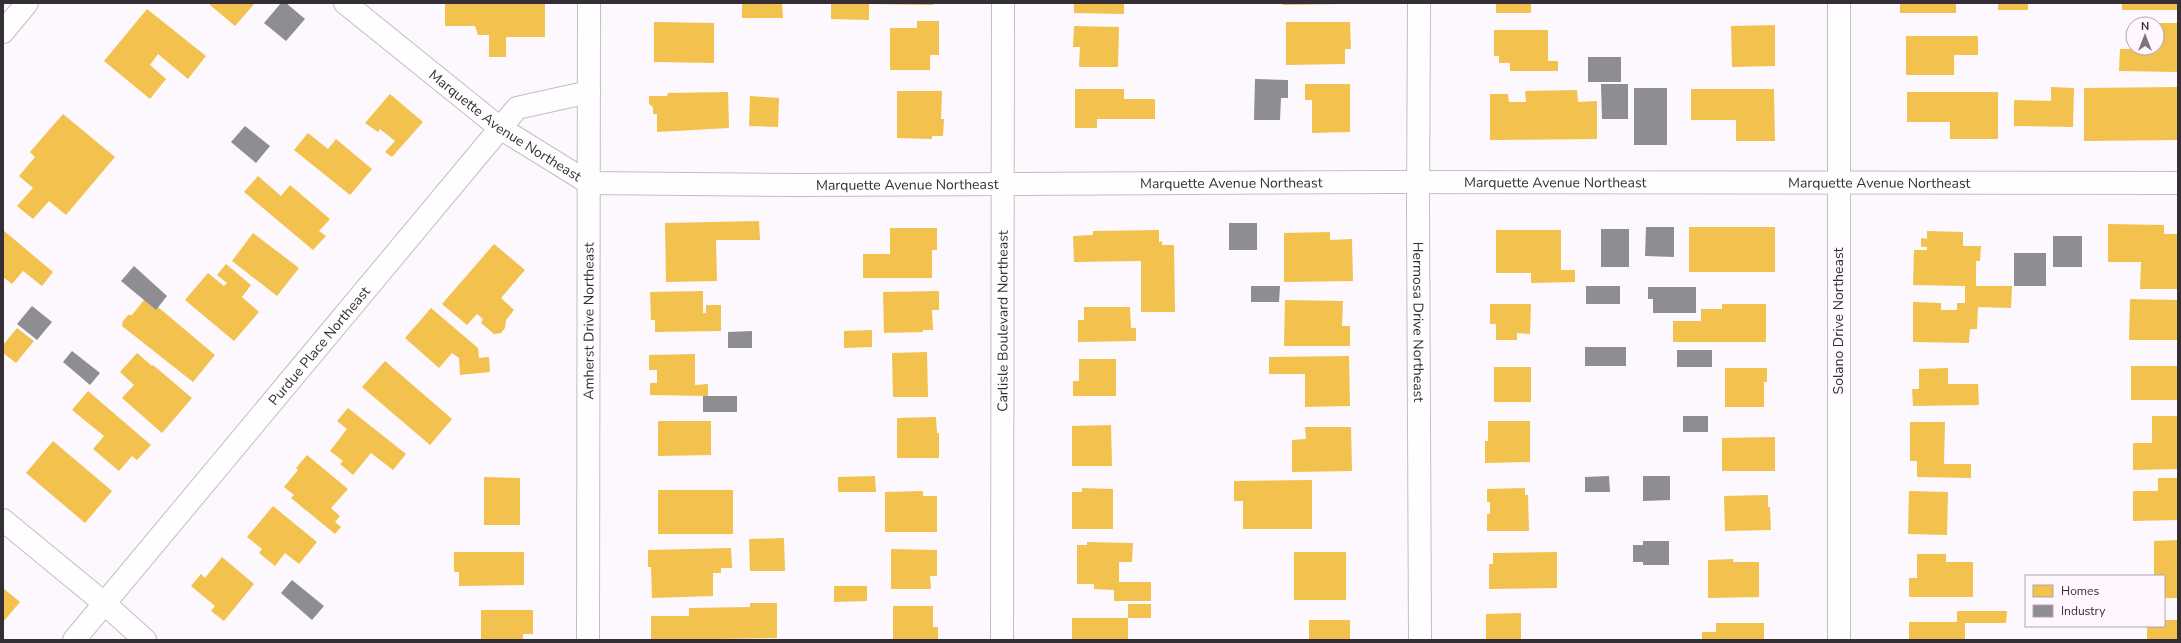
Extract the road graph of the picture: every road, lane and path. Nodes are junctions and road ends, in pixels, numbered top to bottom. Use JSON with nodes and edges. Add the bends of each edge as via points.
{"nodes":[{"id":1,"x":27,"y":3,"type":"edge"},
{"id":2,"x":345,"y":3,"type":"edge"},
{"id":3,"x":589,"y":3,"type":"edge"},
{"id":4,"x":1003,"y":3,"type":"edge"},
{"id":5,"x":1419,"y":3,"type":"edge"},
{"id":6,"x":1839,"y":3,"type":"edge"},
{"id":7,"x":3,"y":32,"type":"edge"},
{"id":8,"x":589,"y":92,"type":"junction"},
{"id":9,"x":500,"y":128,"type":"junction"},
{"id":10,"x":1418,"y":182,"type":"junction"},
{"id":11,"x":588,"y":183,"type":"junction"},
{"id":12,"x":2178,"y":183,"type":"edge"},
{"id":13,"x":1003,"y":184,"type":"junction"},
{"id":14,"x":1838,"y":184,"type":"junction"},
{"id":15,"x":3,"y":520,"type":"edge"},
{"id":16,"x":104,"y":603,"type":"junction"},
{"id":17,"x":74,"y":640,"type":"edge"},
{"id":18,"x":145,"y":640,"type":"edge"},
{"id":19,"x":588,"y":640,"type":"edge"},
{"id":20,"x":1002,"y":640,"type":"edge"},
{"id":21,"x":1420,"y":640,"type":"edge"},
{"id":22,"x":1839,"y":640,"type":"edge"}],
"edges":[{"from":1,"to":7,"type":"street"},
{"from":2,"to":9,"type":"street","name":"Marquette Avenue Northeast"},
{"from":3,"to":8,"type":"street","name":"Amherst Drive Northeast"},
{"from":4,"to":13,"type":"street","name":"Carlisle Boulevard Northeast"},
{"from":5,"to":10,"type":"street","name":"Hermosa Drive Northeast"},
{"from":6,"to":14,"type":"street","name":"Solano Drive Northeast"},
{"from":8,"to":9,"type":"street","name":"Purdue Place Northeast","via":[[517,108]]},
{"from":8,"to":11,"type":"street","name":"Amherst Drive Northeast"},
{"from":9,"to":11,"type":"street","name":"Marquette Avenue Northeast"},
{"from":9,"to":16,"type":"street","name":"Purdue Place Northeast"},
{"from":10,"to":13,"type":"street","name":"Marquette Avenue Northeast"},
{"from":10,"to":14,"type":"street","name":"Marquette Avenue Northeast"},
{"from":10,"to":21,"type":"street","name":"Hermosa Drive Northeast"},
{"from":11,"to":13,"type":"street","name":"Marquette Avenue Northeast"},
{"from":11,"to":19,"type":"street","name":"Amherst Drive Northeast"},
{"from":12,"to":14,"type":"street","name":"Marquette Avenue Northeast"},
{"from":13,"to":20,"type":"street","name":"Carlisle Boulevard Northeast"},
{"from":14,"to":22,"type":"street","name":"Solano Drive Northeast"},
{"from":15,"to":16,"type":"street"},
{"from":16,"to":17,"type":"street","name":"Purdue Place Northeast"},
{"from":16,"to":18,"type":"street"}]}
